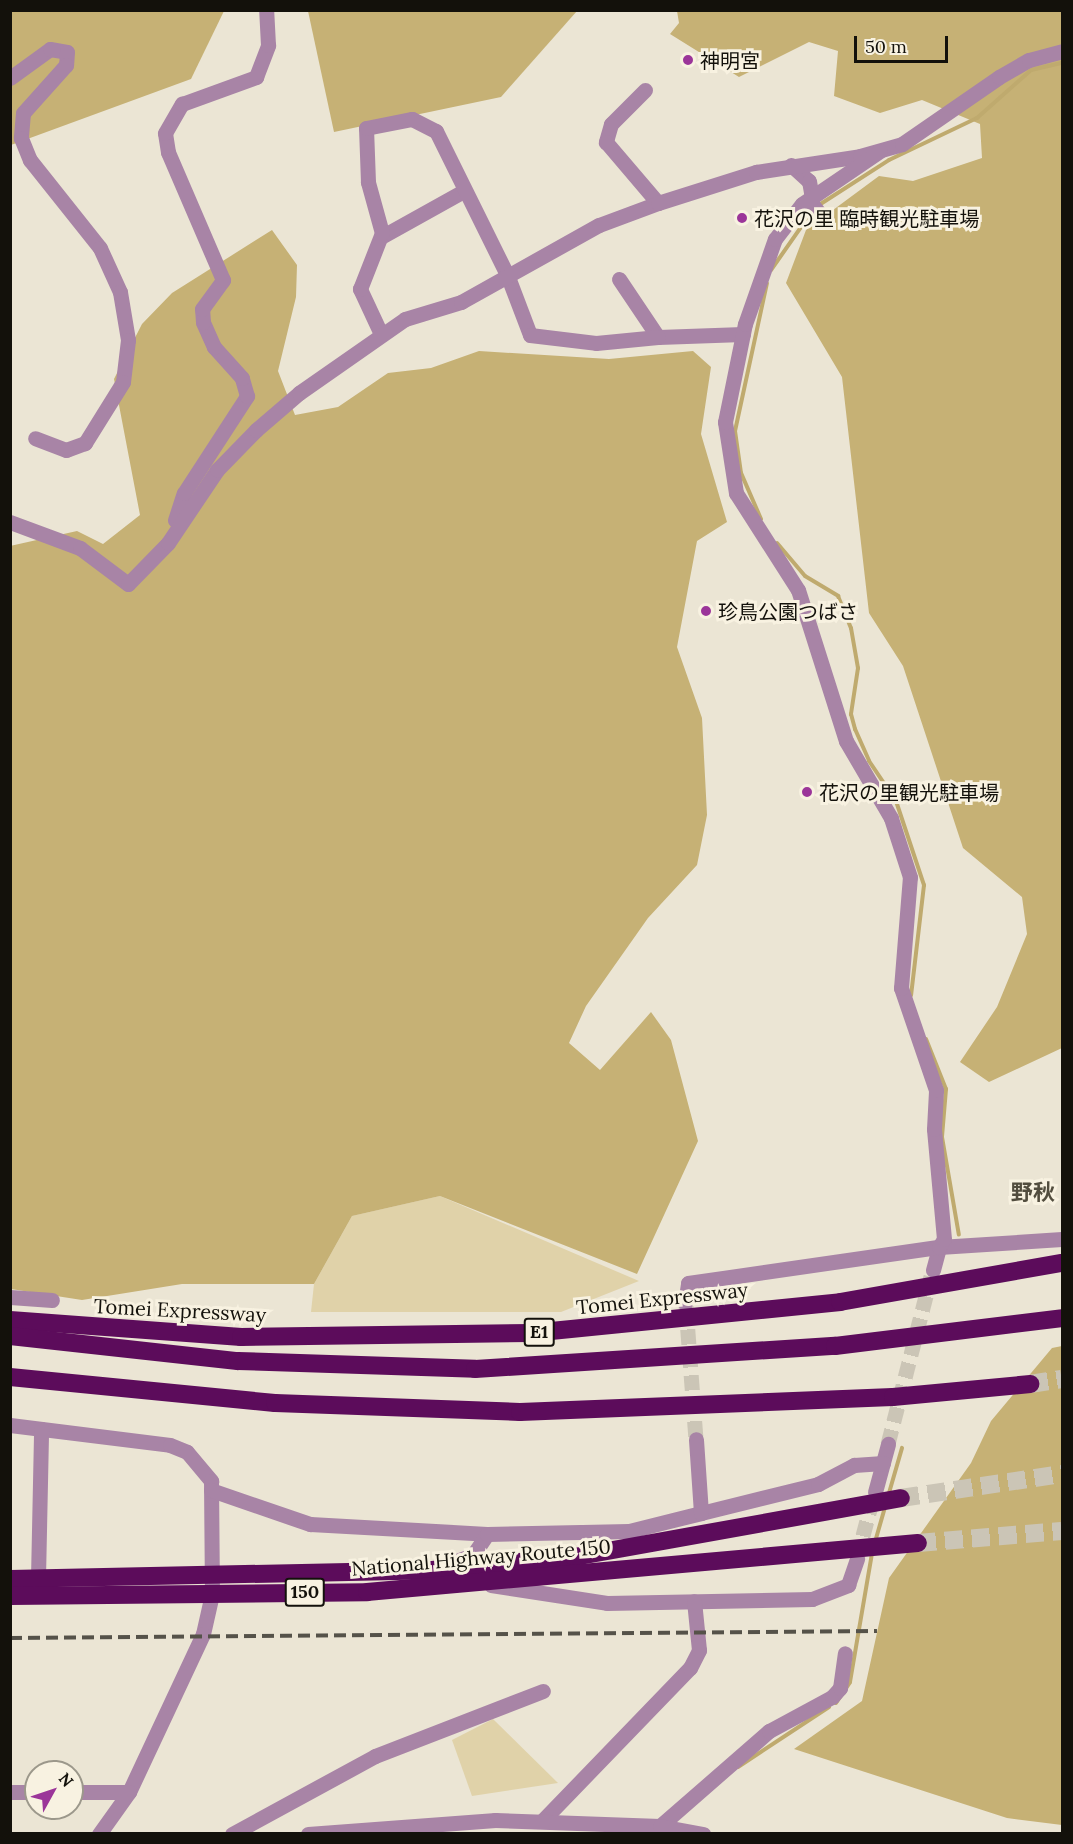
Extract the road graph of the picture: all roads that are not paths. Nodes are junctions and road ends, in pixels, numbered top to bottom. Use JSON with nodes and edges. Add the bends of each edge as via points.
{"nodes":[{"id":1,"x":266,"y":10,"type":"edge"},
{"id":2,"x":1062,"y":51,"type":"edge"},
{"id":3,"x":10,"y":78,"type":"edge"},
{"id":4,"x":645,"y":90,"type":"dead end"},
{"id":5,"x":880,"y":152,"type":"junction"},
{"id":6,"x":791,"y":165,"type":"junction"},
{"id":7,"x":462,"y":192,"type":"junction"},
{"id":8,"x":810,"y":199,"type":"junction"},
{"id":9,"x":658,"y":203,"type":"junction"},
{"id":10,"x":819,"y":213,"type":"dead end"},
{"id":11,"x":381,"y":237,"type":"junction"},
{"id":12,"x":508,"y":277,"type":"junction"},
{"id":13,"x":619,"y":279,"type":"dead end"},
{"id":14,"x":381,"y":334,"type":"junction"},
{"id":15,"x":743,"y":334,"type":"junction"},
{"id":16,"x":658,"y":337,"type":"junction"},
{"id":17,"x":35,"y":438,"type":"dead end"},
{"id":18,"x":10,"y":522,"type":"edge"},
{"id":19,"x":168,"y":543,"type":"junction"},
{"id":20,"x":1062,"y":1239,"type":"edge"},
{"id":21,"x":939,"y":1247,"type":"junction"},
{"id":22,"x":1062,"y":1263,"type":"edge"},
{"id":23,"x":933,"y":1270,"type":"tunnel mouth"},
{"id":24,"x":10,"y":1297,"type":"edge"},
{"id":25,"x":52,"y":1300,"type":"dead end"},
{"id":26,"x":686,"y":1303,"type":"tunnel mouth"},
{"id":27,"x":1062,"y":1318,"type":"edge"},
{"id":28,"x":10,"y":1320,"type":"edge"},
{"id":29,"x":10,"y":1336,"type":"edge"},
{"id":30,"x":10,"y":1377,"type":"edge"},
{"id":31,"x":1030,"y":1384,"type":"tunnel mouth"},
{"id":32,"x":10,"y":1425,"type":"edge"},
{"id":33,"x":41,"y":1429,"type":"junction"},
{"id":34,"x":696,"y":1439,"type":"tunnel mouth"},
{"id":35,"x":888,"y":1444,"type":"tunnel mouth"},
{"id":36,"x":883,"y":1463,"type":"junction"},
{"id":37,"x":212,"y":1490,"type":"junction"},
{"id":38,"x":875,"y":1492,"type":"tunnel mouth"},
{"id":39,"x":901,"y":1498,"type":"tunnel mouth"},
{"id":40,"x":701,"y":1513,"type":"junction"},
{"id":41,"x":487,"y":1534,"type":"junction"},
{"id":42,"x":918,"y":1543,"type":"tunnel mouth"},
{"id":43,"x":857,"y":1559,"type":"tunnel mouth"},
{"id":44,"x":432,"y":1570,"type":"junction"},
{"id":45,"x":211,"y":1575,"type":"junction"},
{"id":46,"x":38,"y":1578,"type":"junction"},
{"id":47,"x":10,"y":1579,"type":"edge"},
{"id":48,"x":469,"y":1582,"type":"junction"},
{"id":49,"x":212,"y":1594,"type":"junction"},
{"id":50,"x":10,"y":1596,"type":"edge"},
{"id":51,"x":694,"y":1602,"type":"junction"},
{"id":52,"x":845,"y":1653,"type":"dead end"},
{"id":53,"x":543,"y":1691,"type":"dead end"},
{"id":54,"x":84,"y":1792,"type":"edge"},
{"id":55,"x":129,"y":1792,"type":"junction"},
{"id":56,"x":542,"y":1821,"type":"junction"},
{"id":57,"x":660,"y":1826,"type":"junction"},
{"id":58,"x":99,"y":1833,"type":"edge"},
{"id":59,"x":232,"y":1833,"type":"edge"},
{"id":60,"x":308,"y":1833,"type":"edge"},
{"id":61,"x":704,"y":1833,"type":"edge"}],
"edges":[{"from":1,"to":19,"type":"street","via":[[268,45],[256,76],[182,104],[165,133],[168,152],[223,280],[202,309],[203,322],[214,347],[242,378],[247,396],[184,493]]},
{"from":2,"to":5,"type":"street","via":[[1029,60],[927,131]]},
{"from":3,"to":17,"type":"street","via":[[50,49],[68,52],[66,64],[23,113],[21,138],[30,160],[100,248],[120,292],[128,340],[123,382],[85,443],[66,450]]},
{"from":4,"to":9,"type":"street","via":[[611,124],[606,142]]},
{"from":5,"to":6,"type":"street"},
{"from":5,"to":8,"type":"street"},
{"from":6,"to":8,"type":"street","via":[[809,181]]},
{"from":6,"to":9,"type":"street"},
{"from":7,"to":11,"type":"street"},
{"from":7,"to":11,"type":"street","via":[[436,131],[412,119],[366,128],[368,182],[380,216]]},
{"from":7,"to":12,"type":"street"},
{"from":8,"to":10,"type":"street"},
{"from":8,"to":15,"type":"street","via":[[775,239]]},
{"from":9,"to":12,"type":"street","via":[[599,225]]},
{"from":11,"to":14,"type":"street","via":[[360,289]]},
{"from":12,"to":14,"type":"street"},
{"from":12,"to":16,"type":"street","via":[[530,335],[596,344]]},
{"from":13,"to":16,"type":"street"},
{"from":14,"to":19,"type":"street","via":[[256,430],[217,470]]},
{"from":15,"to":16,"type":"street"},
{"from":15,"to":21,"type":"street","via":[[725,422],[736,494],[798,590],[846,741],[891,818],[910,877],[901,988],[936,1090],[933,1130],[944,1239]]},
{"from":18,"to":19,"type":"street","via":[[80,548],[128,584]]},
{"from":20,"to":21,"type":"street"},
{"from":21,"to":23,"type":"street"},
{"from":21,"to":26,"type":"street","via":[[688,1283]]},
{"from":22,"to":28,"type":"highway","name":"Tomei Expressway","number":"E1","via":[[840,1302],[531,1333],[241,1336]]},
{"from":24,"to":25,"type":"street"},
{"from":27,"to":29,"type":"highway","number":"E1","via":[[835,1346],[475,1369],[238,1361]]},
{"from":30,"to":31,"type":"highway","via":[[275,1403],[519,1412],[893,1397]]},
{"from":32,"to":33,"type":"street"},
{"from":33,"to":37,"type":"street","via":[[170,1445],[200,1464]]},
{"from":33,"to":46,"type":"street"},
{"from":34,"to":40,"type":"street"},
{"from":35,"to":36,"type":"street"},
{"from":36,"to":38,"type":"street"},
{"from":36,"to":40,"type":"street","via":[[854,1465],[818,1484]]},
{"from":37,"to":41,"type":"street","via":[[310,1524]]},
{"from":37,"to":45,"type":"street"},
{"from":39,"to":44,"type":"highway","name":"National Highway Route 150","number":"150","via":[[574,1557]]},
{"from":40,"to":41,"type":"street","via":[[629,1531]]},
{"from":41,"to":44,"type":"street","via":[[473,1555]]},
{"from":42,"to":48,"type":"highway","name":"National Highway Route 150","number":"150"},
{"from":43,"to":51,"type":"street","via":[[848,1585],[836,1593],[812,1599]]},
{"from":44,"to":45,"type":"highway","name":"National Highway Route 150","number":"150"},
{"from":45,"to":46,"type":"highway","name":"National Highway Route 150","number":"150"},
{"from":45,"to":49,"type":"street"},
{"from":46,"to":47,"type":"highway","name":"National Highway Route 150","number":"150"},
{"from":48,"to":49,"type":"highway","name":"National Highway Route 150","number":"150","via":[[367,1592]]},
{"from":48,"to":51,"type":"street","via":[[607,1603]]},
{"from":49,"to":50,"type":"highway","name":"National Highway Route 150","number":"150"},
{"from":49,"to":55,"type":"street","via":[[193,1665]]},
{"from":51,"to":56,"type":"street","via":[[699,1650],[690,1668]]},
{"from":52,"to":57,"type":"street","via":[[840,1688],[832,1697],[769,1731]]},
{"from":53,"to":59,"type":"street","via":[[375,1756]]},
{"from":54,"to":55,"type":"street"},
{"from":55,"to":58,"type":"street"},
{"from":56,"to":57,"type":"street"},
{"from":56,"to":60,"type":"street","via":[[424,1822]]},
{"from":57,"to":61,"type":"street"}]}
